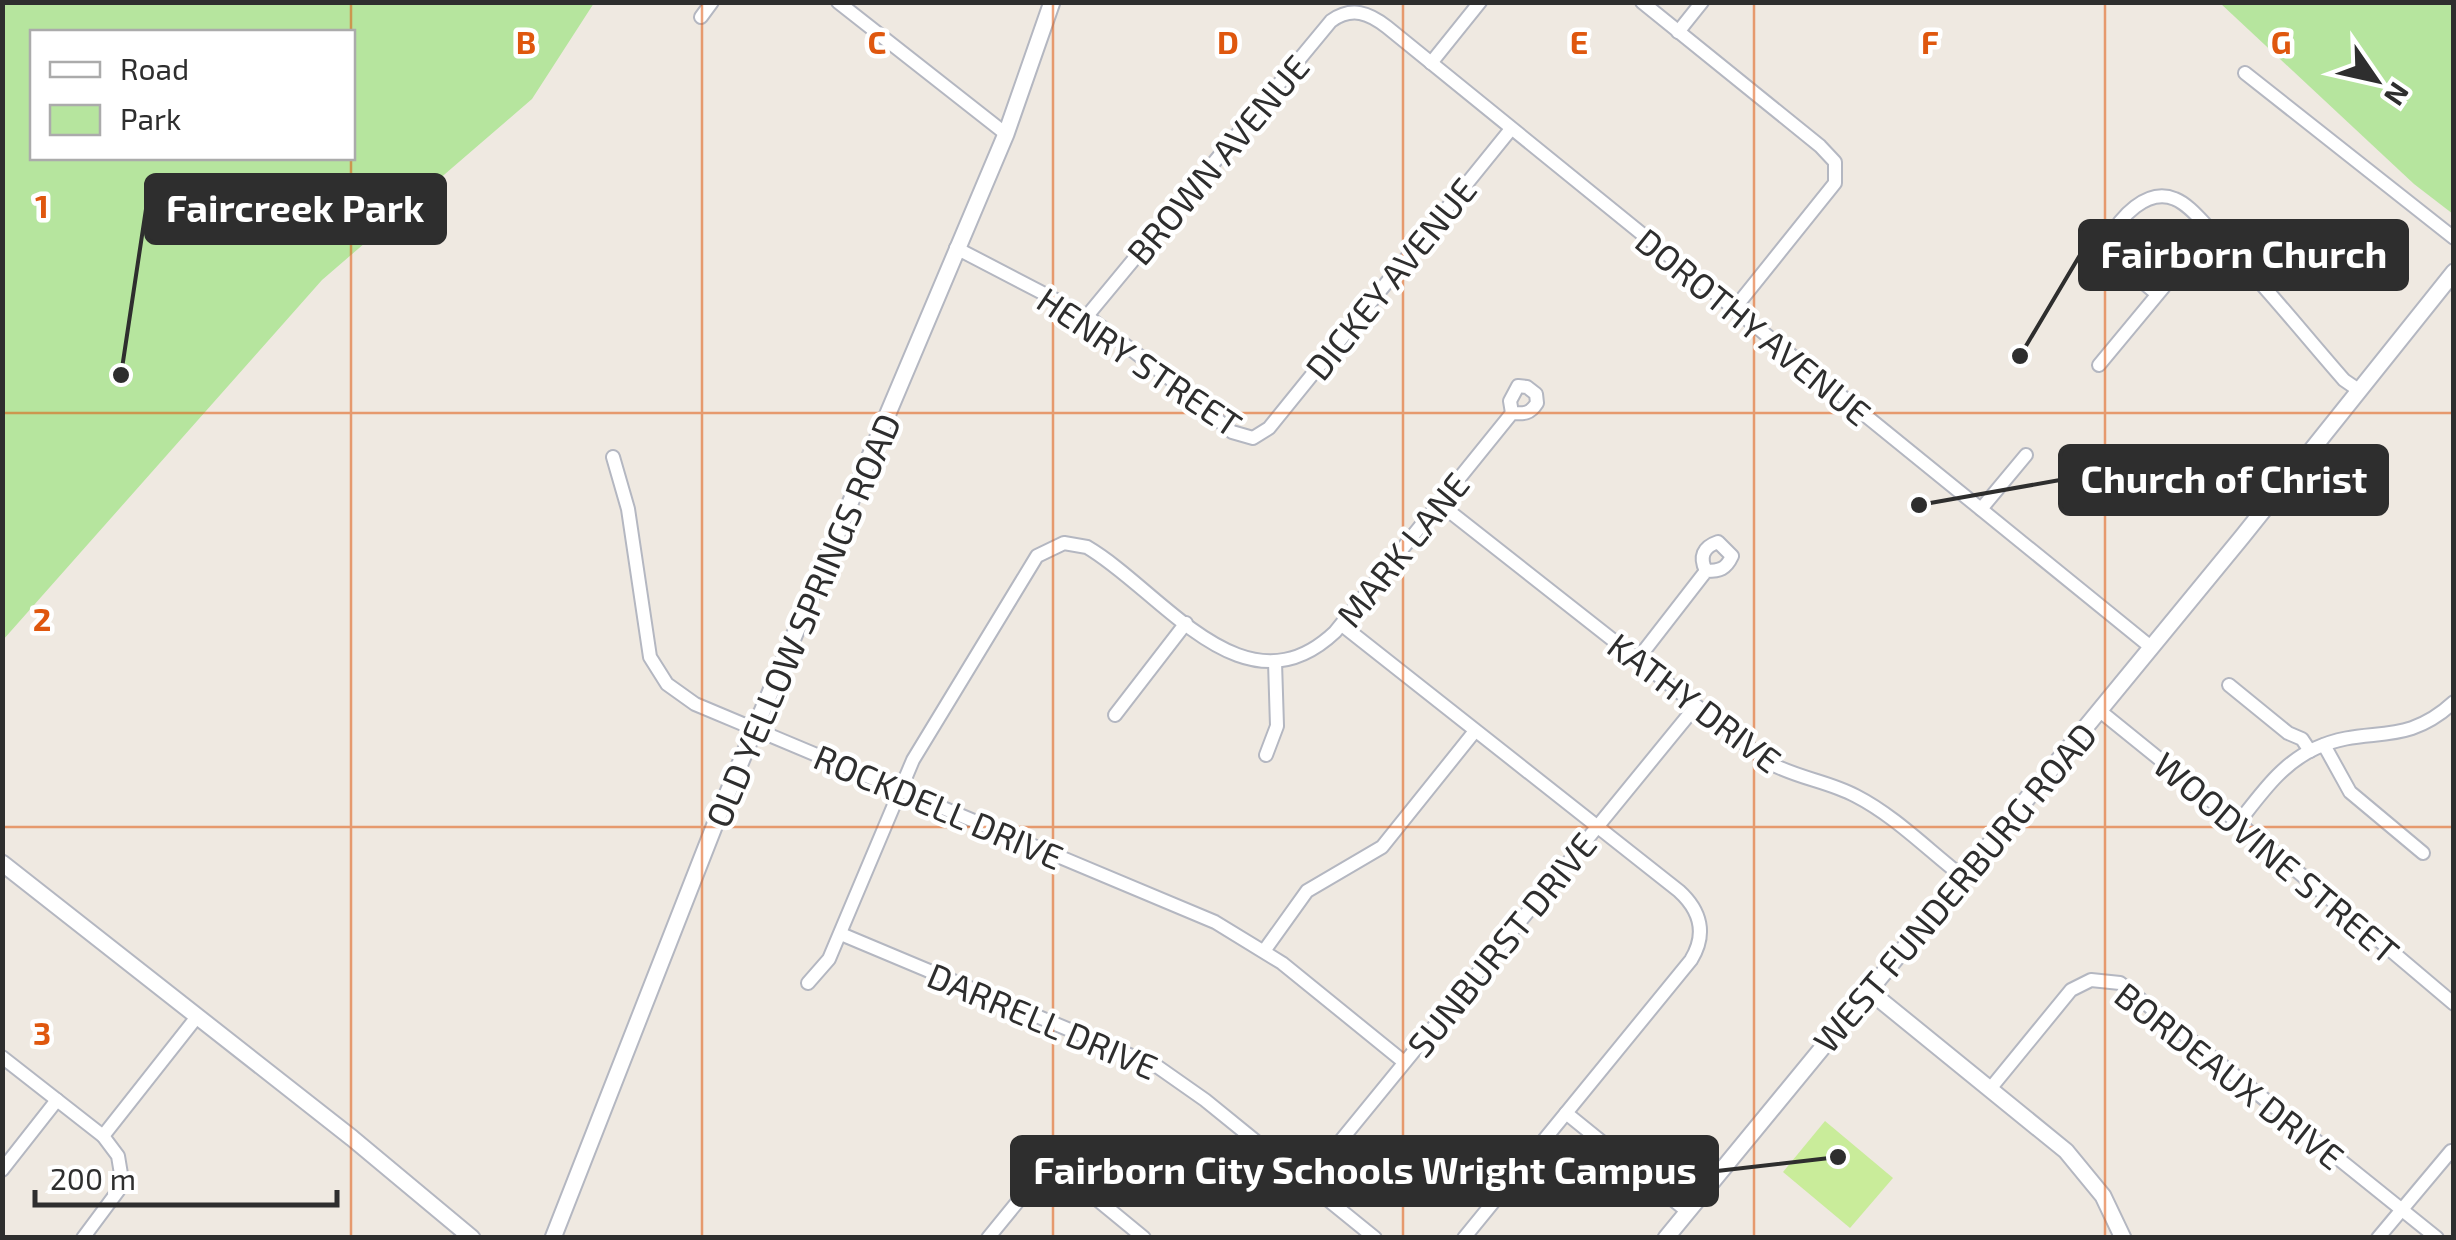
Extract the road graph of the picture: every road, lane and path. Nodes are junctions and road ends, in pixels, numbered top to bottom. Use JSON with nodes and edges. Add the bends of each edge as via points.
{"nodes":[{"id":1,"x":712,"y":2,"type":"edge"},
{"id":2,"x":838,"y":2,"type":"edge"},
{"id":3,"x":1052,"y":2,"type":"edge"},
{"id":4,"x":1480,"y":2,"type":"edge"},
{"id":5,"x":1642,"y":2,"type":"edge"},
{"id":6,"x":1702,"y":2,"type":"edge"},
{"id":7,"x":1353,"y":12,"type":"joint"},
{"id":8,"x":702,"y":17,"type":"dead end"},
{"id":9,"x":1678,"y":32,"type":"junction"},
{"id":10,"x":1432,"y":64,"type":"junction"},
{"id":11,"x":2246,"y":73,"type":"dead end"},
{"id":12,"x":1511,"y":128,"type":"junction"},
{"id":13,"x":1006,"y":134,"type":"junction"},
{"id":14,"x":2211,"y":230,"type":"junction"},
{"id":15,"x":2454,"y":238,"type":"edge"},
{"id":16,"x":956,"y":248,"type":"junction"},
{"id":17,"x":2450,"y":283,"type":"edge"},
{"id":18,"x":2156,"y":293,"type":"junction"},
{"id":19,"x":1734,"y":309,"type":"junction"},
{"id":20,"x":1087,"y":316,"type":"junction"},
{"id":21,"x":2099,"y":365,"type":"dead end"},
{"id":22,"x":2360,"y":392,"type":"junction"},
{"id":23,"x":1512,"y":413,"type":"dead end"},
{"id":24,"x":1268,"y":428,"type":"joint"},
{"id":25,"x":2026,"y":454,"type":"dead end"},
{"id":26,"x":613,"y":456,"type":"dead end"},
{"id":27,"x":1440,"y":504,"type":"junction"},
{"id":28,"x":1980,"y":509,"type":"junction"},
{"id":29,"x":1706,"y":571,"type":"dead end"},
{"id":30,"x":1186,"y":623,"type":"junction"},
{"id":31,"x":1342,"y":625,"type":"junction"},
{"id":32,"x":2152,"y":648,"type":"junction"},
{"id":33,"x":1637,"y":660,"type":"junction"},
{"id":34,"x":1275,"y":662,"type":"junction"},
{"id":35,"x":2229,"y":685,"type":"dead end"},
{"id":36,"x":2454,"y":702,"type":"edge"},
{"id":37,"x":1696,"y":706,"type":"junction"},
{"id":38,"x":2100,"y":711,"type":"junction"},
{"id":39,"x":1115,"y":716,"type":"dead end"},
{"id":40,"x":755,"y":729,"type":"junction"},
{"id":41,"x":1476,"y":730,"type":"junction"},
{"id":42,"x":2317,"y":748,"type":"junction"},
{"id":43,"x":1266,"y":755,"type":"dead end"},
{"id":44,"x":900,"y":790,"type":"junction"},
{"id":45,"x":2238,"y":823,"type":"junction"},
{"id":46,"x":1597,"y":827,"type":"junction"},
{"id":47,"x":2423,"y":853,"type":"dead end"},
{"id":48,"x":2,"y":863,"type":"edge"},
{"id":49,"x":1963,"y":877,"type":"junction"},
{"id":50,"x":840,"y":934,"type":"junction"},
{"id":51,"x":1264,"y":951,"type":"junction"},
{"id":52,"x":808,"y":983,"type":"dead end"},
{"id":53,"x":1868,"y":990,"type":"junction"},
{"id":54,"x":2454,"y":1004,"type":"edge"},
{"id":55,"x":196,"y":1018,"type":"junction"},
{"id":56,"x":2,"y":1057,"type":"edge"},
{"id":57,"x":1404,"y":1062,"type":"junction"},
{"id":58,"x":1990,"y":1089,"type":"junction"},
{"id":59,"x":57,"y":1100,"type":"junction"},
{"id":60,"x":1566,"y":1113,"type":"junction"},
{"id":61,"x":103,"y":1136,"type":"junction"},
{"id":62,"x":2451,"y":1151,"type":"edge"},
{"id":63,"x":2,"y":1170,"type":"edge"},
{"id":64,"x":1307,"y":1182,"type":"junction"},
{"id":65,"x":2404,"y":1210,"type":"junction"},
{"id":66,"x":1687,"y":1211,"type":"junction"},
{"id":67,"x":84,"y":1238,"type":"edge"},
{"id":68,"x":472,"y":1238,"type":"edge"},
{"id":69,"x":552,"y":1238,"type":"edge"},
{"id":70,"x":988,"y":1238,"type":"edge"},
{"id":71,"x":1144,"y":1238,"type":"edge"},
{"id":72,"x":1375,"y":1238,"type":"edge"},
{"id":73,"x":1464,"y":1238,"type":"edge"},
{"id":74,"x":1666,"y":1238,"type":"edge"},
{"id":75,"x":2124,"y":1238,"type":"edge"},
{"id":76,"x":2378,"y":1238,"type":"edge"},
{"id":77,"x":2437,"y":1238,"type":"edge"}],
"edges":[{"from":1,"to":8,"type":"street"},
{"from":2,"to":13,"type":"street"},
{"from":3,"to":13,"type":"street","name":"OLD YELLOW SPRINGS ROAD"},
{"from":4,"to":10,"type":"street"},
{"from":5,"to":9,"type":"street"},
{"from":6,"to":9,"type":"street"},
{"from":7,"to":10,"type":"street","name":"DOROTHY AVENUE","via":[[1375,18]]},
{"from":7,"to":20,"type":"street","name":"BROWN AVENUE","via":[[1331,21]]},
{"from":9,"to":19,"type":"street","via":[[1832,157],[1837,174]]},
{"from":10,"to":12,"type":"street","name":"DOROTHY AVENUE"},
{"from":11,"to":15,"type":"street"},
{"from":12,"to":19,"type":"street","name":"DOROTHY AVENUE"},
{"from":12,"to":24,"type":"street","name":"DICKEY AVENUE"},
{"from":13,"to":16,"type":"street","name":"OLD YELLOW SPRINGS ROAD"},
{"from":14,"to":18,"type":"street"},
{"from":14,"to":18,"type":"street","via":[[2170,196],[2140,203],[2117,224],[2109,240],[2112,255]]},
{"from":14,"to":22,"type":"street"},
{"from":16,"to":20,"type":"street","name":"HENRY STREET"},
{"from":16,"to":40,"type":"street","name":"OLD YELLOW SPRINGS ROAD"},
{"from":17,"to":22,"type":"street","name":"WEST FUNDERBURG ROAD"},
{"from":18,"to":21,"type":"street"},
{"from":19,"to":28,"type":"street","name":"DOROTHY AVENUE"},
{"from":20,"to":24,"type":"street","name":"HENRY STREET","via":[[1232,432],[1253,438]]},
{"from":22,"to":32,"type":"street","name":"WEST FUNDERBURG ROAD"},
{"from":23,"to":27,"type":"street","name":"MARK LANE"},
{"from":25,"to":28,"type":"street"},
{"from":26,"to":40,"type":"street","name":"ROCKDELL DRIVE","via":[[654,666],[687,700]]},
{"from":27,"to":31,"type":"street","name":"MARK LANE"},
{"from":27,"to":33,"type":"street","name":"KATHY DRIVE"},
{"from":28,"to":32,"type":"street","name":"DOROTHY AVENUE"},
{"from":29,"to":33,"type":"street"},
{"from":30,"to":34,"type":"street","via":[[1234,656]]},
{"from":30,"to":39,"type":"street"},
{"from":30,"to":44,"type":"street","via":[[1094,551],[1064,544],[1045,550],[1030,564]]},
{"from":31,"to":34,"type":"street","name":"MARK LANE","via":[[1312,650]]},
{"from":31,"to":41,"type":"street"},
{"from":32,"to":38,"type":"street","name":"WEST FUNDERBURG ROAD"},
{"from":33,"to":37,"type":"street","name":"KATHY DRIVE"},
{"from":34,"to":43,"type":"street","via":[[1278,726]]},
{"from":35,"to":42,"type":"street","via":[[2288,734]]},
{"from":36,"to":42,"type":"street","via":[[2406,732]]},
{"from":37,"to":46,"type":"street","name":"SUNBURST DRIVE"},
{"from":37,"to":49,"type":"street","name":"KATHY DRIVE","via":[[1786,772],[1864,800]]},
{"from":38,"to":45,"type":"street","name":"WOODVINE STREET"},
{"from":38,"to":49,"type":"street","name":"WEST FUNDERBURG ROAD"},
{"from":40,"to":44,"type":"street","name":"ROCKDELL DRIVE"},
{"from":40,"to":69,"type":"street","name":"OLD YELLOW SPRINGS ROAD"},
{"from":41,"to":46,"type":"street"},
{"from":41,"to":51,"type":"street","via":[[1382,846],[1307,892]]},
{"from":42,"to":45,"type":"street","via":[[2274,778]]},
{"from":42,"to":47,"type":"street","via":[[2350,792]]},
{"from":44,"to":50,"type":"street"},
{"from":44,"to":51,"type":"street","name":"ROCKDELL DRIVE","via":[[1200,915]]},
{"from":45,"to":54,"type":"street","name":"WOODVINE STREET"},
{"from":46,"to":57,"type":"street","name":"SUNBURST DRIVE"},
{"from":46,"to":60,"type":"street","via":[[1686,896],[1700,920],[1700,940]]},
{"from":48,"to":55,"type":"street"},
{"from":49,"to":53,"type":"street","name":"WEST FUNDERBURG ROAD"},
{"from":50,"to":52,"type":"street"},
{"from":50,"to":64,"type":"street","name":"DARRELL DRIVE","via":[[1158,1067]]},
{"from":51,"to":57,"type":"street","name":"ROCKDELL DRIVE"},
{"from":53,"to":58,"type":"street"},
{"from":53,"to":66,"type":"street","name":"WEST FUNDERBURG ROAD"},
{"from":55,"to":61,"type":"street"},
{"from":55,"to":68,"type":"street"},
{"from":56,"to":59,"type":"street"},
{"from":57,"to":64,"type":"street","name":"SUNBURST DRIVE"},
{"from":58,"to":65,"type":"street","name":"BORDEAUX DRIVE","via":[[2071,990],[2110,980],[2126,986]]},
{"from":58,"to":75,"type":"street","via":[[2082,1167]]},
{"from":59,"to":61,"type":"street"},
{"from":59,"to":63,"type":"street"},
{"from":60,"to":66,"type":"street"},
{"from":60,"to":73,"type":"street"},
{"from":61,"to":67,"type":"street","via":[[118,1156],[120,1182]]},
{"from":62,"to":65,"type":"street"},
{"from":64,"to":72,"type":"street","name":"DARRELL DRIVE"},
{"from":65,"to":76,"type":"street"},
{"from":65,"to":77,"type":"street","name":"BORDEAUX DRIVE"},
{"from":66,"to":74,"type":"street","name":"WEST FUNDERBURG ROAD"},
{"from":70,"to":71,"type":"street","via":[[1036,1178],[1053,1170]]}]}
